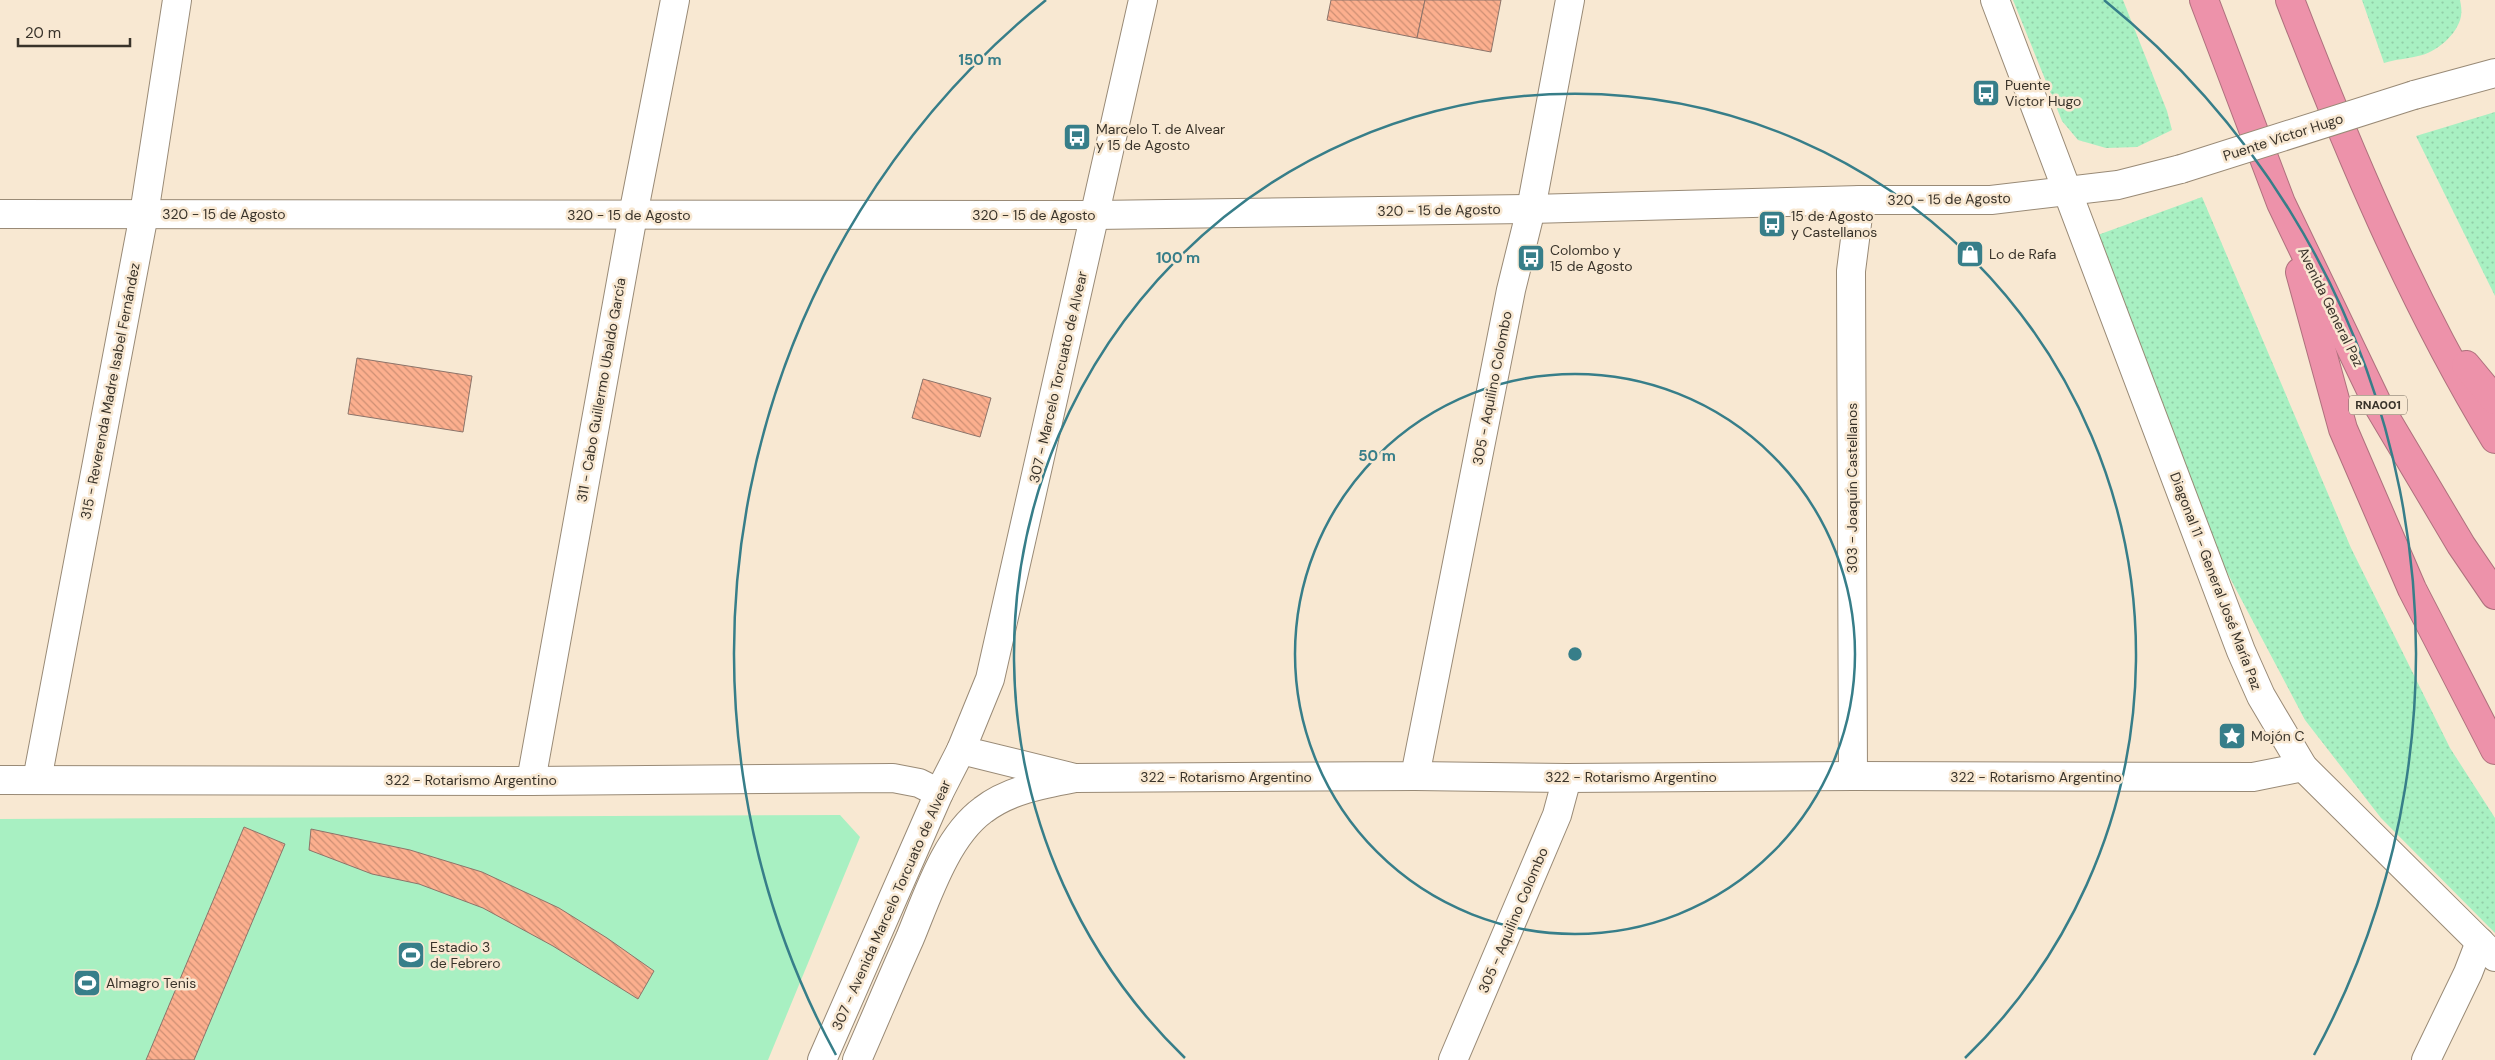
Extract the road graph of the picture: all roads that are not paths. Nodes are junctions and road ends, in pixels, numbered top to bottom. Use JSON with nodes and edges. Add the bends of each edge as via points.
{"nodes":[{"id":1,"x":177,"y":0,"type":"edge"},
{"id":2,"x":675,"y":0,"type":"edge"},
{"id":3,"x":1143,"y":0,"type":"edge"},
{"id":4,"x":1570,"y":0,"type":"edge"},
{"id":5,"x":1995,"y":0,"type":"edge"},
{"id":6,"x":2204,"y":0,"type":"edge"},
{"id":7,"x":2290,"y":0,"type":"edge"},
{"id":8,"x":2495,"y":73,"type":"edge"},
{"id":9,"x":2068,"y":191,"type":"junction"},
{"id":10,"x":1860,"y":200,"type":"junction"},
{"id":11,"x":2281,"y":203,"type":"junction"},
{"id":12,"x":1531,"y":209,"type":"junction"},
{"id":13,"x":0,"y":214,"type":"edge"},
{"id":14,"x":144,"y":214,"type":"junction"},
{"id":15,"x":633,"y":215,"type":"junction"},
{"id":16,"x":1094,"y":215,"type":"junction"},
{"id":17,"x":2431,"y":324,"type":"junction"},
{"id":18,"x":2495,"y":400,"type":"edge"},
{"id":19,"x":2495,"y":439,"type":"edge"},
{"id":20,"x":2495,"y":596,"type":"edge"},
{"id":21,"x":961,"y":750,"type":"junction"},
{"id":22,"x":2495,"y":750,"type":"edge"},
{"id":23,"x":2303,"y":767,"type":"junction"},
{"id":24,"x":1415,"y":776,"type":"junction"},
{"id":25,"x":1853,"y":776,"type":"junction"},
{"id":26,"x":1076,"y":778,"type":"junction"},
{"id":27,"x":1566,"y":778,"type":"junction"},
{"id":28,"x":0,"y":780,"type":"edge"},
{"id":29,"x":37,"y":780,"type":"junction"},
{"id":30,"x":531,"y":781,"type":"junction"},
{"id":31,"x":939,"y":792,"type":"junction"},
{"id":32,"x":2487,"y":950,"type":"edge"},
{"id":33,"x":822,"y":1060,"type":"edge"},
{"id":34,"x":857,"y":1060,"type":"edge"},
{"id":35,"x":1453,"y":1060,"type":"edge"},
{"id":36,"x":2426,"y":1060,"type":"edge"}],
"edges":[{"from":1,"to":14,"type":"street","name":"315 - Reverenda Madre Isabel Fernández"},
{"from":2,"to":15,"type":"street","name":"311 - Cabo Guillermo Ubaldo García"},
{"from":3,"to":16,"type":"street","name":"307 - Marcelo Torcuato de Alvear"},
{"from":4,"to":12,"type":"street","name":"305 - Aquilino Colombo"},
{"from":5,"to":9,"type":"street","name":"Diagonal 11 - General José María Paz"},
{"from":6,"to":11,"type":"highway","name":"Avenida General Paz","number":"RNA001"},
{"from":7,"to":17,"type":"highway","via":[[2366,187]]},
{"from":8,"to":9,"type":"street","name":"Puente Víctor Hugo","bridge":true,"via":[[2414,95],[2181,169],[2118,185]]},
{"from":9,"to":10,"type":"street","name":"320 - 15 de Agosto","via":[[1991,200]]},
{"from":9,"to":23,"type":"street","name":"Diagonal 11 - General José María Paz","via":[[2241,651],[2261,696]]},
{"from":10,"to":12,"type":"street","name":"320 - 15 de Agosto"},
{"from":10,"to":25,"type":"street","name":"303 - Joaquín Castellanos","via":[[1850,271]]},
{"from":11,"to":20,"type":"highway","name":"Avenida General Paz","number":"RNA001","via":[[2379,407]]},
{"from":11,"to":22,"type":"highway","via":[[2343,429],[2412,590]]},
{"from":12,"to":16,"type":"street","name":"320 - 15 de Agosto"},
{"from":12,"to":24,"type":"street","name":"305 - Aquilino Colombo","via":[[1511,290]]},
{"from":13,"to":14,"type":"street","name":"320 - 15 de Agosto"},
{"from":14,"to":15,"type":"street","name":"320 - 15 de Agosto"},
{"from":14,"to":29,"type":"street","name":"315 - Reverenda Madre Isabel Fernández"},
{"from":15,"to":16,"type":"street","name":"320 - 15 de Agosto"},
{"from":15,"to":30,"type":"street","name":"311 - Cabo Guillermo Ubaldo García"},
{"from":16,"to":21,"type":"street","name":"307 - Marcelo Torcuato de Alvear","via":[[990,679]]},
{"from":17,"to":18,"type":"highway"},
{"from":17,"to":19,"type":"highway"},
{"from":21,"to":26,"type":"street","name":"322 - Rotarismo Argentino"},
{"from":21,"to":31,"type":"street","name":"307 - Avenida Marcelo Torcuato de Alvear"},
{"from":23,"to":25,"type":"street","name":"322 - Rotarismo Argentino","via":[[2253,777]]},
{"from":23,"to":32,"type":"street","name":"Diagonal 11 - General José María Paz"},
{"from":24,"to":26,"type":"street","name":"322 - Rotarismo Argentino"},
{"from":24,"to":27,"type":"street","name":"322 - Rotarismo Argentino"},
{"from":25,"to":27,"type":"street","name":"322 - Rotarismo Argentino"},
{"from":26,"to":34,"type":"street","via":[[1010,794],[982,810],[965,827],[930,890]]},
{"from":27,"to":35,"type":"street","name":"305 - Aquilino Colombo","via":[[1557,815]]},
{"from":28,"to":29,"type":"street","name":"322 - Rotarismo Argentino"},
{"from":29,"to":30,"type":"street","name":"322 - Rotarismo Argentino"},
{"from":30,"to":31,"type":"street","name":"322 - Rotarismo Argentino","via":[[893,778]]},
{"from":31,"to":33,"type":"street","name":"307 - Avenida Marcelo Torcuato de Alvear"},
{"from":32,"to":36,"type":"street","via":[[2468,973]]}]}
